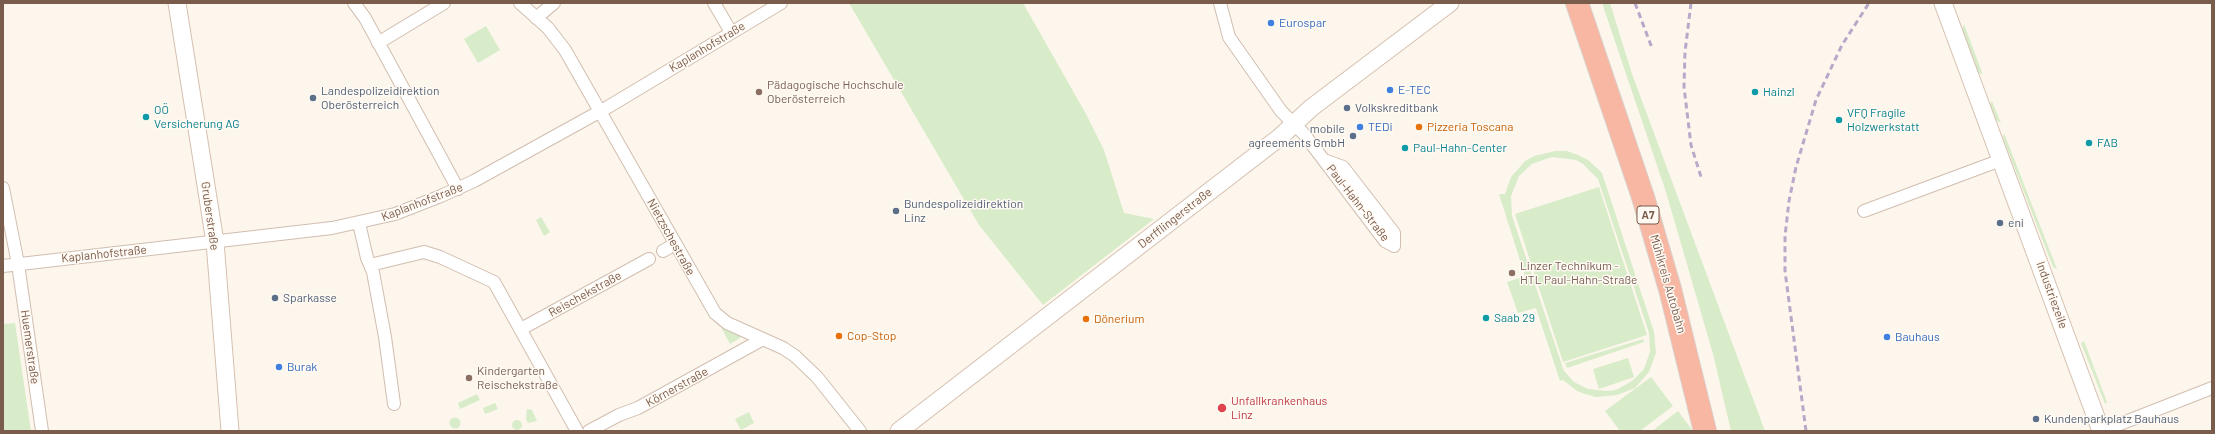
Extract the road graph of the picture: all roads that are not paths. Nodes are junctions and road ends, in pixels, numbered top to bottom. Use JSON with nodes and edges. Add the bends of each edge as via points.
{"nodes":[{"id":1,"x":177,"y":3,"type":"edge"},
{"id":2,"x":354,"y":3,"type":"edge"},
{"id":3,"x":444,"y":3,"type":"edge"},
{"id":4,"x":520,"y":3,"type":"edge"},
{"id":5,"x":554,"y":3,"type":"edge"},
{"id":6,"x":714,"y":3,"type":"edge"},
{"id":7,"x":781,"y":3,"type":"edge"},
{"id":8,"x":1220,"y":3,"type":"edge"},
{"id":9,"x":1450,"y":3,"type":"edge"},
{"id":10,"x":1577,"y":3,"type":"edge"},
{"id":11,"x":1592,"y":3,"type":"edge"},
{"id":12,"x":1943,"y":3,"type":"edge"},
{"id":13,"x":536,"y":18,"type":"junction"},
{"id":14,"x":731,"y":32,"type":"junction"},
{"id":15,"x":378,"y":43,"type":"junction"},
{"id":16,"x":599,"y":112,"type":"junction"},
{"id":17,"x":1294,"y":124,"type":"junction"},
{"id":18,"x":1324,"y":160,"type":"junction"},
{"id":19,"x":2001,"y":160,"type":"junction"},
{"id":20,"x":3,"y":188,"type":"edge"},
{"id":21,"x":458,"y":189,"type":"junction"},
{"id":22,"x":1864,"y":211,"type":"dead end"},
{"id":23,"x":359,"y":223,"type":"junction"},
{"id":24,"x":215,"y":242,"type":"junction"},
{"id":25,"x":675,"y":244,"type":"junction"},
{"id":26,"x":663,"y":251,"type":"dead end"},
{"id":27,"x":649,"y":259,"type":"dead end"},
{"id":28,"x":18,"y":264,"type":"junction"},
{"id":29,"x":370,"y":265,"type":"junction"},
{"id":30,"x":3,"y":266,"type":"edge"},
{"id":31,"x":521,"y":329,"type":"junction"},
{"id":32,"x":764,"y":340,"type":"junction"},
{"id":33,"x":2212,"y":388,"type":"edge"},
{"id":34,"x":394,"y":404,"type":"dead end"},
{"id":35,"x":42,"y":431,"type":"edge"},
{"id":36,"x":230,"y":431,"type":"edge"},
{"id":37,"x":577,"y":431,"type":"edge"},
{"id":38,"x":589,"y":431,"type":"edge"},
{"id":39,"x":860,"y":431,"type":"edge"},
{"id":40,"x":899,"y":431,"type":"edge"},
{"id":41,"x":1705,"y":431,"type":"edge"},
{"id":42,"x":1720,"y":431,"type":"edge"},
{"id":43,"x":2102,"y":431,"type":"edge"}],
"edges":[{"from":1,"to":24,"type":"main road","name":"Gruberstraße"},
{"from":2,"to":15,"type":"street"},
{"from":3,"to":15,"type":"street"},
{"from":4,"to":13,"type":"street","name":"Nietzschestraße"},
{"from":5,"to":13,"type":"street"},
{"from":6,"to":14,"type":"street"},
{"from":7,"to":14,"type":"street","name":"Kaplanhofstraße"},
{"from":8,"to":17,"type":"street","name":"Paul-Hahn-Straße","via":[[1230,37],[1281,111]]},
{"from":9,"to":17,"type":"main road","name":"Derfflingerstraße","via":[[1311,108]]},
{"from":10,"to":41,"type":"highway","name":"Mühlkreis Autobahn","number":"A7","via":[[1643,197],[1670,289]]},
{"from":11,"to":42,"type":"highway","name":"Mühlkreis Autobahn","number":"A7","via":[[1638,135],[1673,249]]},
{"from":12,"to":19,"type":"main road","name":"Industriezeile"},
{"from":13,"to":16,"type":"street","name":"Nietzschestraße","via":[[548,28],[564,50]]},
{"from":14,"to":16,"type":"street","name":"Kaplanhofstraße"},
{"from":15,"to":21,"type":"street"},
{"from":16,"to":21,"type":"street","name":"Kaplanhofstraße"},
{"from":16,"to":25,"type":"street","name":"Nietzschestraße"},
{"from":17,"to":18,"type":"street","name":"Paul-Hahn-Straße"},
{"from":17,"to":40,"type":"main road","name":"Derfflingerstraße","via":[[1273,143]]},
{"from":18,"to":18,"type":"street","name":"Paul-Hahn-Straße","via":[[1385,241],[1394,246],[1394,233],[1343,167]]},
{"from":19,"to":22,"type":"street"},
{"from":19,"to":43,"type":"main road","name":"Industriezeile"},
{"from":20,"to":28,"type":"street","name":"Huemerstraße"},
{"from":21,"to":23,"type":"street","name":"Kaplanhofstraße","via":[[395,214]]},
{"from":23,"to":24,"type":"street","name":"Kaplanhofstraße"},
{"from":23,"to":29,"type":"street"},
{"from":24,"to":28,"type":"street","name":"Kaplanhofstraße"},
{"from":24,"to":36,"type":"main road","name":"Gruberstraße"},
{"from":25,"to":26,"type":"street"},
{"from":25,"to":32,"type":"street","name":"Nietzschestraße","via":[[715,314],[727,323]]},
{"from":27,"to":31,"type":"street","name":"Reischekstraße"},
{"from":28,"to":30,"type":"street","name":"Kaplanhofstraße"},
{"from":28,"to":35,"type":"street","name":"Huemerstraße"},
{"from":29,"to":31,"type":"street","via":[[424,252],[447,260],[494,282]]},
{"from":29,"to":34,"type":"street","via":[[385,337]]},
{"from":31,"to":37,"type":"street"},
{"from":32,"to":38,"type":"street","name":"Körnerstraße","via":[[638,408],[618,415]]},
{"from":32,"to":39,"type":"street","name":"Nietzschestraße","via":[[783,348],[810,370]]},
{"from":33,"to":43,"type":"street"}]}
